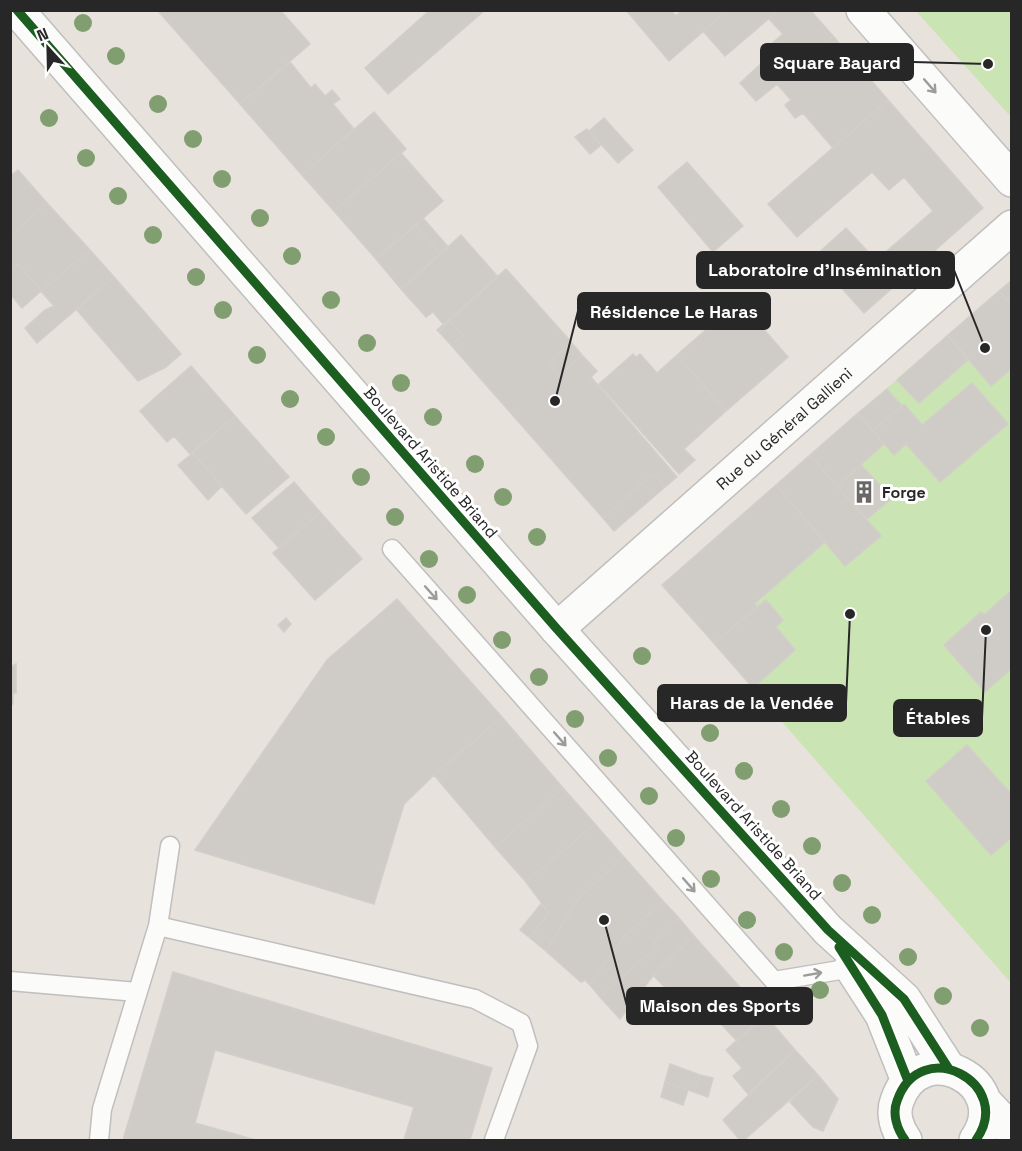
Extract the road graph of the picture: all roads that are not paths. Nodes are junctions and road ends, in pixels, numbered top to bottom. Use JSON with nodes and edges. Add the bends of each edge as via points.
{"nodes":[{"id":1,"x":17,"y":10,"type":"edge"},
{"id":2,"x":863,"y":10,"type":"edge"},
{"id":3,"x":1011,"y":180,"type":"edge"},
{"id":4,"x":1011,"y":226,"type":"edge"},
{"id":5,"x":392,"y":549,"type":"dead end"},
{"id":6,"x":557,"y":629,"type":"junction"},
{"id":7,"x":170,"y":846,"type":"dead end"},
{"id":8,"x":158,"y":926,"type":"junction"},
{"id":9,"x":828,"y":930,"type":"junction"},
{"id":10,"x":852,"y":968,"type":"junction"},
{"id":11,"x":10,"y":981,"type":"edge"},
{"id":12,"x":137,"y":992,"type":"junction"},
{"id":13,"x":949,"y":1069,"type":"junction"},
{"id":14,"x":901,"y":1094,"type":"junction"},
{"id":15,"x":984,"y":1101,"type":"junction"},
{"id":16,"x":1011,"y":1131,"type":"edge"},
{"id":17,"x":99,"y":1140,"type":"edge"},
{"id":18,"x":494,"y":1140,"type":"edge"},
{"id":19,"x":878,"y":1140,"type":"edge"},
{"id":20,"x":905,"y":1140,"type":"edge"},
{"id":21,"x":976,"y":1140,"type":"edge"}],
"edges":[{"from":1,"to":6,"type":"main road","name":"Boulevard Aristide Briand"},
{"from":2,"to":3,"type":"main road","one_way":true},
{"from":4,"to":6,"type":"main road","name":"Rue du Général Gallieni"},
{"from":5,"to":10,"type":"lane","one_way":true,"via":[[774,981]]},
{"from":6,"to":9,"type":"main road","name":"Boulevard Aristide Briand"},
{"from":7,"to":8,"type":"lane"},
{"from":8,"to":12,"type":"lane"},
{"from":8,"to":18,"type":"lane","via":[[475,999],[521,1023],[528,1046]]},
{"from":9,"to":10,"type":"main road","name":"Boulevard Aristide Briand"},
{"from":9,"to":13,"type":"main road","name":"Boulevard Aristide Briand","via":[[904,999]]},
{"from":10,"to":14,"type":"main road","name":"Boulevard Aristide Briand","via":[[882,1015]]},
{"from":11,"to":12,"type":"lane"},
{"from":12,"to":17,"type":"lane","via":[[102,1109]]},
{"from":13,"to":14,"type":"main road","via":[[920,1072]]},
{"from":13,"to":15,"type":"main road","name":"Boulevard Aristide Briand","via":[[968,1078]]},
{"from":14,"to":19,"type":"main road"},
{"from":14,"to":20,"type":"main road","name":"Boulevard Aristide Briand","via":[[896,1121]]},
{"from":15,"to":16,"type":"main road","name":"Boulevard Aristide Briand"},
{"from":15,"to":21,"type":"main road","via":[[983,1127]]}]}
